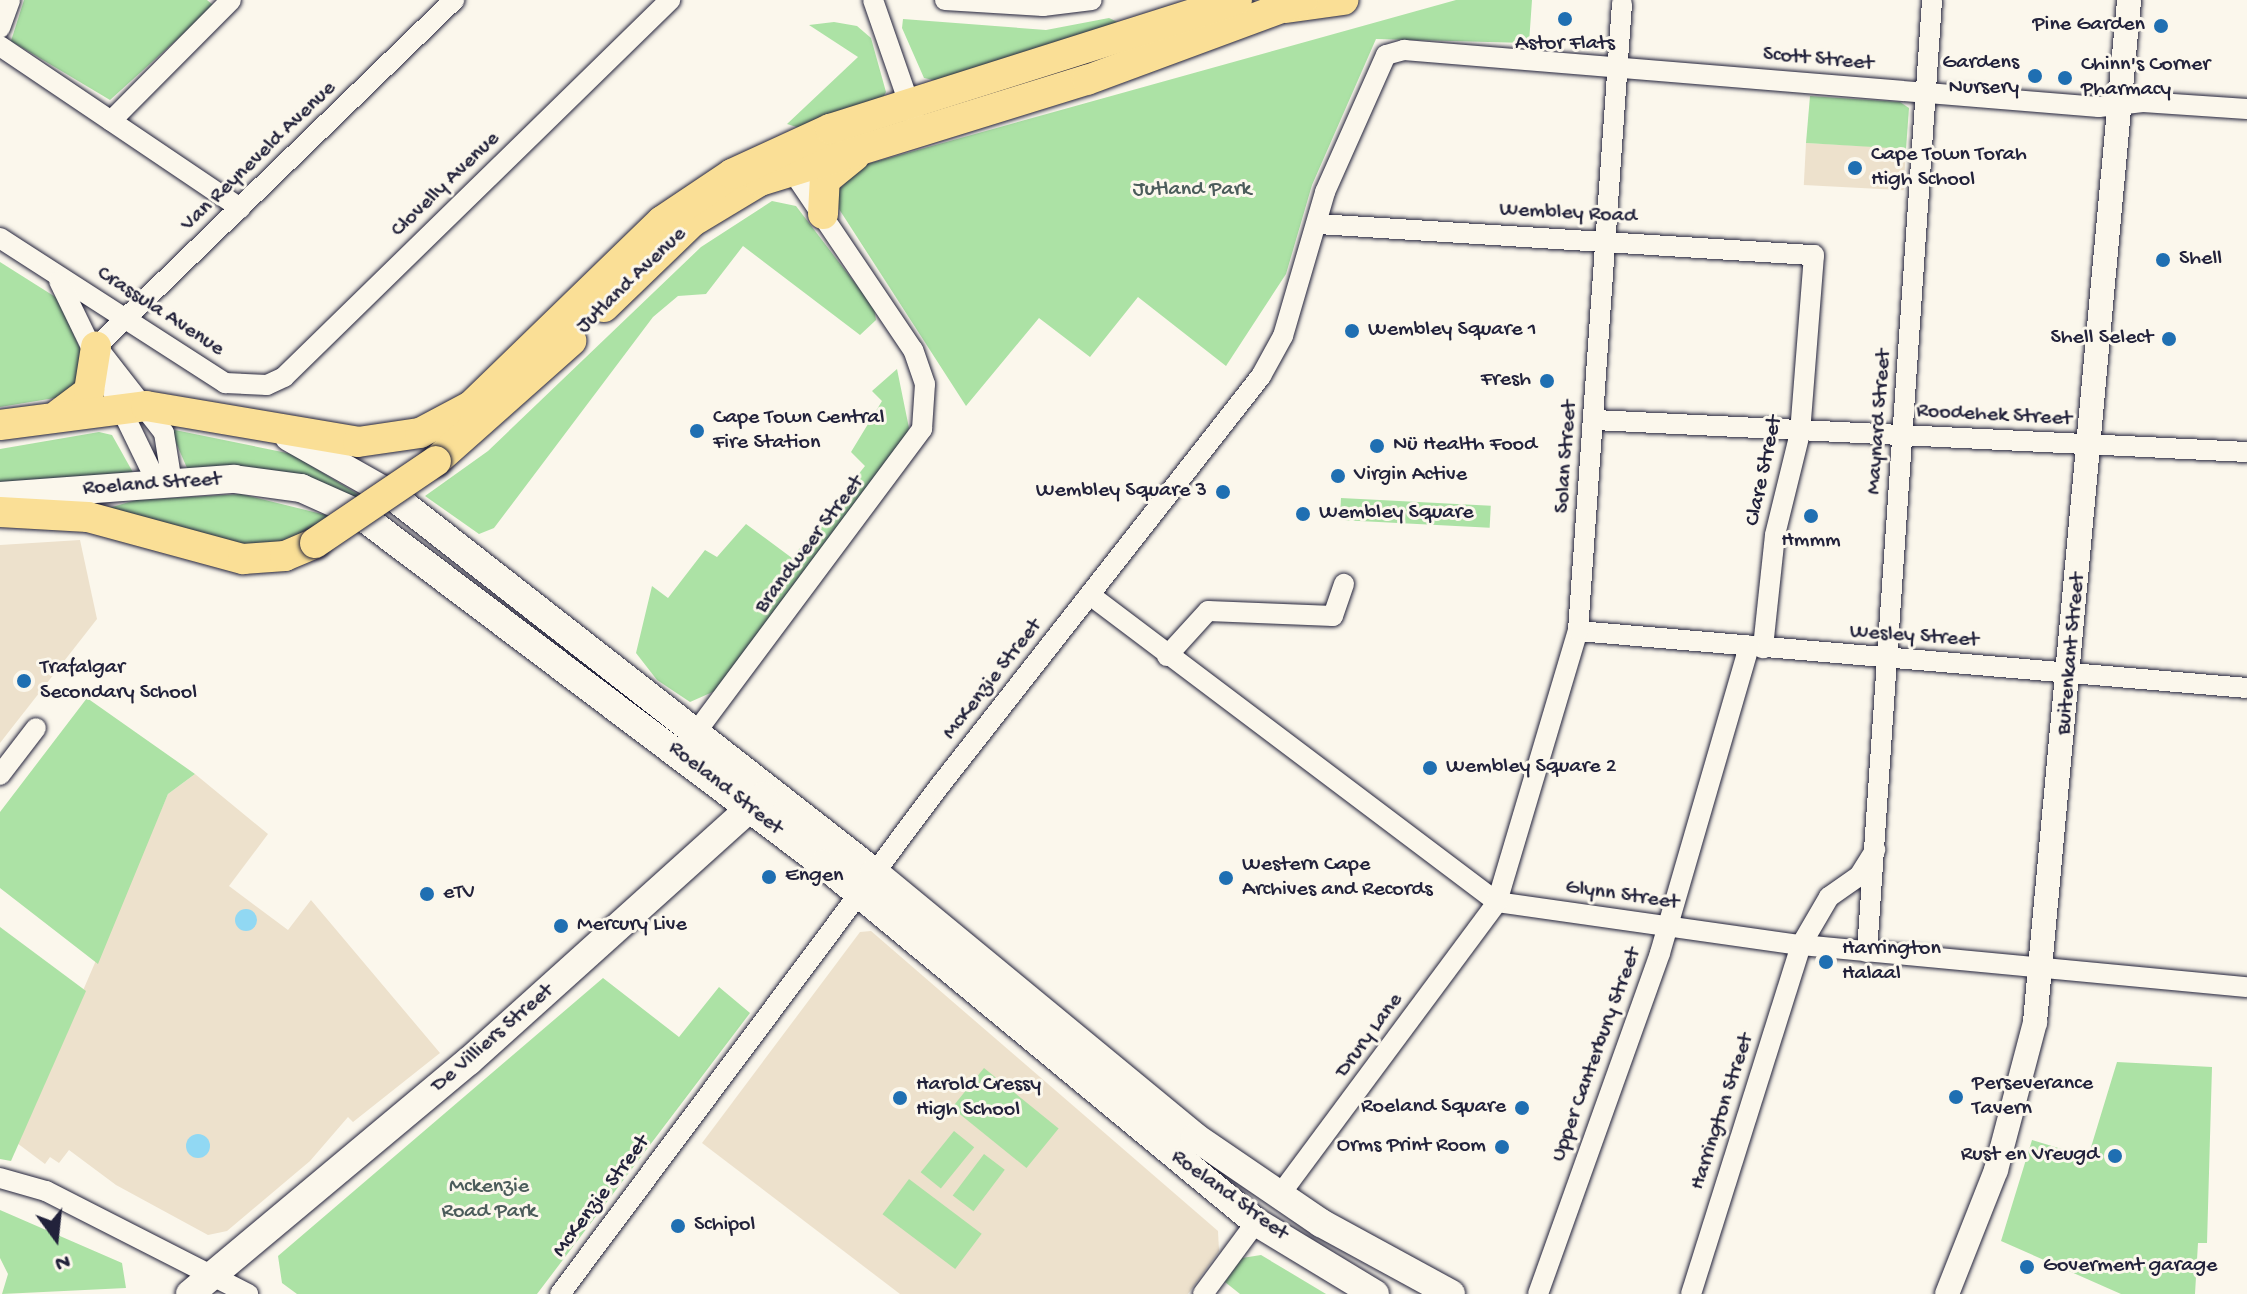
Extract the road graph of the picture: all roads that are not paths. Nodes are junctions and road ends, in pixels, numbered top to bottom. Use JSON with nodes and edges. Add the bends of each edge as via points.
{"nodes":[{"id":1,"x":10,"y":0,"type":"edge"},
{"id":2,"x":231,"y":0,"type":"edge"},
{"id":3,"x":454,"y":0,"type":"edge"},
{"id":4,"x":670,"y":0,"type":"edge"},
{"id":5,"x":873,"y":0,"type":"edge"},
{"id":6,"x":945,"y":0,"type":"edge"},
{"id":7,"x":1092,"y":0,"type":"edge"},
{"id":8,"x":1343,"y":0,"type":"edge"},
{"id":9,"x":1932,"y":0,"type":"edge"},
{"id":10,"x":2129,"y":0,"type":"edge"},
{"id":11,"x":1235,"y":1,"type":"edge"},
{"id":12,"x":1043,"y":3,"type":"edge"},
{"id":13,"x":1622,"y":4,"type":"dead end"},
{"id":14,"x":1290,"y":5,"type":"edge"},
{"id":15,"x":0,"y":28,"type":"edge"},
{"id":16,"x":0,"y":46,"type":"edge"},
{"id":17,"x":1386,"y":55,"type":"joint"},
{"id":18,"x":1618,"y":67,"type":"junction"},
{"id":19,"x":1927,"y":94,"type":"junction"},
{"id":20,"x":2121,"y":103,"type":"junction"},
{"id":21,"x":2247,"y":109,"type":"edge"},
{"id":22,"x":914,"y":117,"type":"junction"},
{"id":23,"x":111,"y":121,"type":"junction"},
{"id":24,"x":888,"y":138,"type":"junction"},
{"id":25,"x":784,"y":159,"type":"junction"},
{"id":26,"x":240,"y":208,"type":"junction"},
{"id":27,"x":823,"y":214,"type":"junction"},
{"id":28,"x":1318,"y":224,"type":"junction"},
{"id":29,"x":0,"y":238,"type":"edge"},
{"id":30,"x":1606,"y":240,"type":"junction"},
{"id":31,"x":1814,"y":255,"type":"joint"},
{"id":32,"x":48,"y":270,"type":"junction"},
{"id":33,"x":129,"y":318,"type":"junction"},
{"id":34,"x":96,"y":347,"type":"junction"},
{"id":35,"x":247,"y":389,"type":"joint"},
{"id":36,"x":146,"y":406,"type":"junction"},
{"id":37,"x":115,"y":407,"type":"junction"},
{"id":38,"x":58,"y":415,"type":"junction"},
{"id":39,"x":1595,"y":420,"type":"junction"},
{"id":40,"x":0,"y":425,"type":"edge"},
{"id":41,"x":277,"y":431,"type":"junction"},
{"id":42,"x":1800,"y":433,"type":"junction"},
{"id":43,"x":1903,"y":436,"type":"junction"},
{"id":44,"x":2090,"y":444,"type":"junction"},
{"id":45,"x":2247,"y":452,"type":"edge"},
{"id":46,"x":165,"y":484,"type":"junction"},
{"id":47,"x":0,"y":496,"type":"edge"},
{"id":48,"x":0,"y":512,"type":"edge"},
{"id":49,"x":1344,"y":584,"type":"dead end"},
{"id":50,"x":1090,"y":595,"type":"junction"},
{"id":51,"x":1578,"y":631,"type":"junction"},
{"id":52,"x":1756,"y":647,"type":"junction"},
{"id":53,"x":1167,"y":656,"type":"junction"},
{"id":54,"x":1887,"y":660,"type":"junction"},
{"id":55,"x":2072,"y":672,"type":"junction"},
{"id":56,"x":2247,"y":688,"type":"edge"},
{"id":57,"x":36,"y":728,"type":"dead end"},
{"id":58,"x":688,"y":743,"type":"junction"},
{"id":59,"x":0,"y":775,"type":"edge"},
{"id":60,"x":759,"y":800,"type":"junction"},
{"id":61,"x":1877,"y":848,"type":"junction"},
{"id":62,"x":867,"y":882,"type":"junction"},
{"id":63,"x":1497,"y":902,"type":"junction"},
{"id":64,"x":1668,"y":927,"type":"junction"},
{"id":65,"x":1801,"y":945,"type":"junction"},
{"id":66,"x":1867,"y":952,"type":"junction"},
{"id":67,"x":2041,"y":968,"type":"junction"},
{"id":68,"x":2247,"y":987,"type":"edge"},
{"id":69,"x":0,"y":1178,"type":"edge"},
{"id":70,"x":1279,"y":1196,"type":"junction"},
{"id":71,"x":1256,"y":1222,"type":"junction"},
{"id":72,"x":199,"y":1285,"type":"edge"},
{"id":73,"x":248,"y":1294,"type":"edge"},
{"id":74,"x":560,"y":1294,"type":"edge"},
{"id":75,"x":1203,"y":1294,"type":"edge"},
{"id":76,"x":1375,"y":1294,"type":"edge"},
{"id":77,"x":1451,"y":1294,"type":"edge"},
{"id":78,"x":1538,"y":1294,"type":"edge"},
{"id":79,"x":1691,"y":1294,"type":"edge"},
{"id":80,"x":1947,"y":1294,"type":"edge"}],
"edges":[{"from":1,"to":15,"type":"street"},
{"from":2,"to":23,"type":"street"},
{"from":3,"to":26,"type":"street","name":"Van Reyneveld Avenue"},
{"from":4,"to":35,"type":"street","name":"Clovelly Avenue","via":[[284,377]]},
{"from":5,"to":22,"type":"street"},
{"from":6,"to":12,"type":"street"},
{"from":7,"to":12,"type":"street"},
{"from":8,"to":14,"type":"main road","name":"Jutland Avenue"},
{"from":9,"to":19,"type":"street","name":"Maynard Street"},
{"from":10,"to":20,"type":"street","name":"Buitenkant Street"},
{"from":11,"to":22,"type":"main road","name":"Jutland Avenue"},
{"from":13,"to":18,"type":"street","name":"Solan Street"},
{"from":14,"to":22,"type":"main road","name":"Jutland Avenue","via":[[1087,80]]},
{"from":16,"to":23,"type":"street"},
{"from":17,"to":18,"type":"street","name":"Scott Street","via":[[1404,50]]},
{"from":17,"to":28,"type":"street","name":"McKenzie Street"},
{"from":18,"to":19,"type":"street","name":"Scott Street"},
{"from":18,"to":30,"type":"street","name":"Solan Street"},
{"from":19,"to":20,"type":"street","name":"Scott Street"},
{"from":19,"to":43,"type":"street","name":"Maynard Street"},
{"from":20,"to":21,"type":"street","name":"Scott Street"},
{"from":20,"to":44,"type":"street","name":"Buitenkant Street"},
{"from":22,"to":24,"type":"main road","name":"Jutland Avenue"},
{"from":22,"to":25,"type":"main road","name":"Jutland Avenue"},
{"from":23,"to":26,"type":"street"},
{"from":24,"to":25,"type":"main road","name":"Jutland Avenue"},
{"from":24,"to":27,"type":"main road","via":[[831,171]]},
{"from":25,"to":27,"type":"street","name":"Brandweer Street"},
{"from":25,"to":41,"type":"main road","name":"Jutland Avenue","via":[[662,221],[498,383],[448,421],[386,441]]},
{"from":25,"to":48,"type":"main road","name":"Jutland Avenue","bridge":true,"via":[[692,222],[478,429],[315,543],[285,556],[243,559],[88,517]]},
{"from":26,"to":33,"type":"street","name":"Van Reyneveld Avenue"},
{"from":27,"to":58,"type":"street","name":"Brandweer Street","via":[[913,350],[925,384],[922,429]]},
{"from":28,"to":30,"type":"street","name":"Wembley Road"},
{"from":28,"to":50,"type":"street","name":"McKenzie Street","via":[[1283,336],[1261,376]]},
{"from":29,"to":32,"type":"street","name":"Crassula Avenue"},
{"from":30,"to":31,"type":"street","name":"Wembley Road"},
{"from":30,"to":39,"type":"street","name":"Solan Street"},
{"from":31,"to":42,"type":"street","name":"Clare Street"},
{"from":32,"to":33,"type":"street","name":"Crassula Avenue"},
{"from":32,"to":34,"type":"street","name":"Crassula Avenue","via":[[73,300]]},
{"from":33,"to":34,"type":"street","name":"Van Reyneveld Avenue"},
{"from":33,"to":35,"type":"street","name":"Crassula Avenue","via":[[225,383]]},
{"from":34,"to":36,"type":"street","name":"Crassula Avenue"},
{"from":34,"to":37,"type":"street","name":"Crassula Avenue"},
{"from":34,"to":38,"type":"main road","via":[[89,391]]},
{"from":36,"to":37,"type":"main road","name":"Jutland Avenue"},
{"from":36,"to":41,"type":"main road","name":"Jutland Avenue"},
{"from":36,"to":46,"type":"street","name":"Crassula Avenue","via":[[170,445]]},
{"from":37,"to":38,"type":"main road","name":"Jutland Avenue"},
{"from":37,"to":46,"type":"street","name":"Crassula Avenue"},
{"from":38,"to":40,"type":"main road","name":"Jutland Avenue"},
{"from":39,"to":42,"type":"street","name":"Roodehek Street"},
{"from":39,"to":51,"type":"street","name":"Solan Street"},
{"from":41,"to":58,"type":"main road","name":"Roeland Street","via":[[390,494]]},
{"from":42,"to":43,"type":"street","name":"Roodehek Street"},
{"from":42,"to":52,"type":"street","name":"Clare Street"},
{"from":43,"to":44,"type":"street","name":"Roodehek Street"},
{"from":43,"to":54,"type":"street","name":"Maynard Street"},
{"from":44,"to":45,"type":"street","name":"Roodehek Street"},
{"from":44,"to":55,"type":"street","name":"Buitenkant Street"},
{"from":46,"to":47,"type":"main road","name":"Roeland Street"},
{"from":46,"to":58,"type":"main road","name":"Roeland Street","via":[[278,483],[359,514]]},
{"from":49,"to":53,"type":"street","via":[[1333,616],[1208,611]]},
{"from":50,"to":53,"type":"street","name":"Glynn Street"},
{"from":50,"to":62,"type":"street","name":"McKenzie Street"},
{"from":51,"to":52,"type":"street","name":"Wesley Street"},
{"from":51,"to":63,"type":"street","name":"Solan Street"},
{"from":52,"to":54,"type":"street","name":"Wesley Street"},
{"from":52,"to":64,"type":"street","name":"Upper Canterbury Street"},
{"from":53,"to":63,"type":"street","name":"Glynn Street"},
{"from":54,"to":55,"type":"street","name":"Wesley Street"},
{"from":54,"to":61,"type":"street","name":"Maynard Street"},
{"from":55,"to":56,"type":"street","name":"Wesley Street"},
{"from":55,"to":67,"type":"street","name":"Buitenkant Street"},
{"from":57,"to":59,"type":"street"},
{"from":58,"to":60,"type":"main road","name":"Roeland Street"},
{"from":60,"to":62,"type":"main road","name":"Roeland Street"},
{"from":60,"to":72,"type":"main road","name":"De Villiers Street","via":[[469,1061]]},
{"from":61,"to":65,"type":"street","via":[[1859,876],[1829,897]]},
{"from":61,"to":66,"type":"street","name":"Maynard Street"},
{"from":62,"to":70,"type":"main road","name":"Roeland Street"},
{"from":62,"to":71,"type":"main road","name":"Roeland Street"},
{"from":62,"to":74,"type":"street","name":"McKenzie Street"},
{"from":63,"to":64,"type":"street","name":"Glynn Street"},
{"from":63,"to":70,"type":"street","name":"Drury Lane"},
{"from":64,"to":65,"type":"street","name":"Glynn Street"},
{"from":64,"to":78,"type":"street","name":"Upper Canterbury Street"},
{"from":65,"to":66,"type":"street","name":"Glynn Street"},
{"from":65,"to":79,"type":"street","name":"Harrington Street"},
{"from":66,"to":67,"type":"street","name":"Glynn Street"},
{"from":67,"to":68,"type":"street","name":"Glynn Street"},
{"from":67,"to":80,"type":"street","name":"Buitenkant Street","via":[[2016,1105]]},
{"from":69,"to":72,"type":"street","via":[[46,1191]]},
{"from":70,"to":77,"type":"main road","name":"Roeland Street"},
{"from":71,"to":75,"type":"street"},
{"from":71,"to":76,"type":"main road","name":"Roeland Street"},
{"from":72,"to":73,"type":"street"}]}
